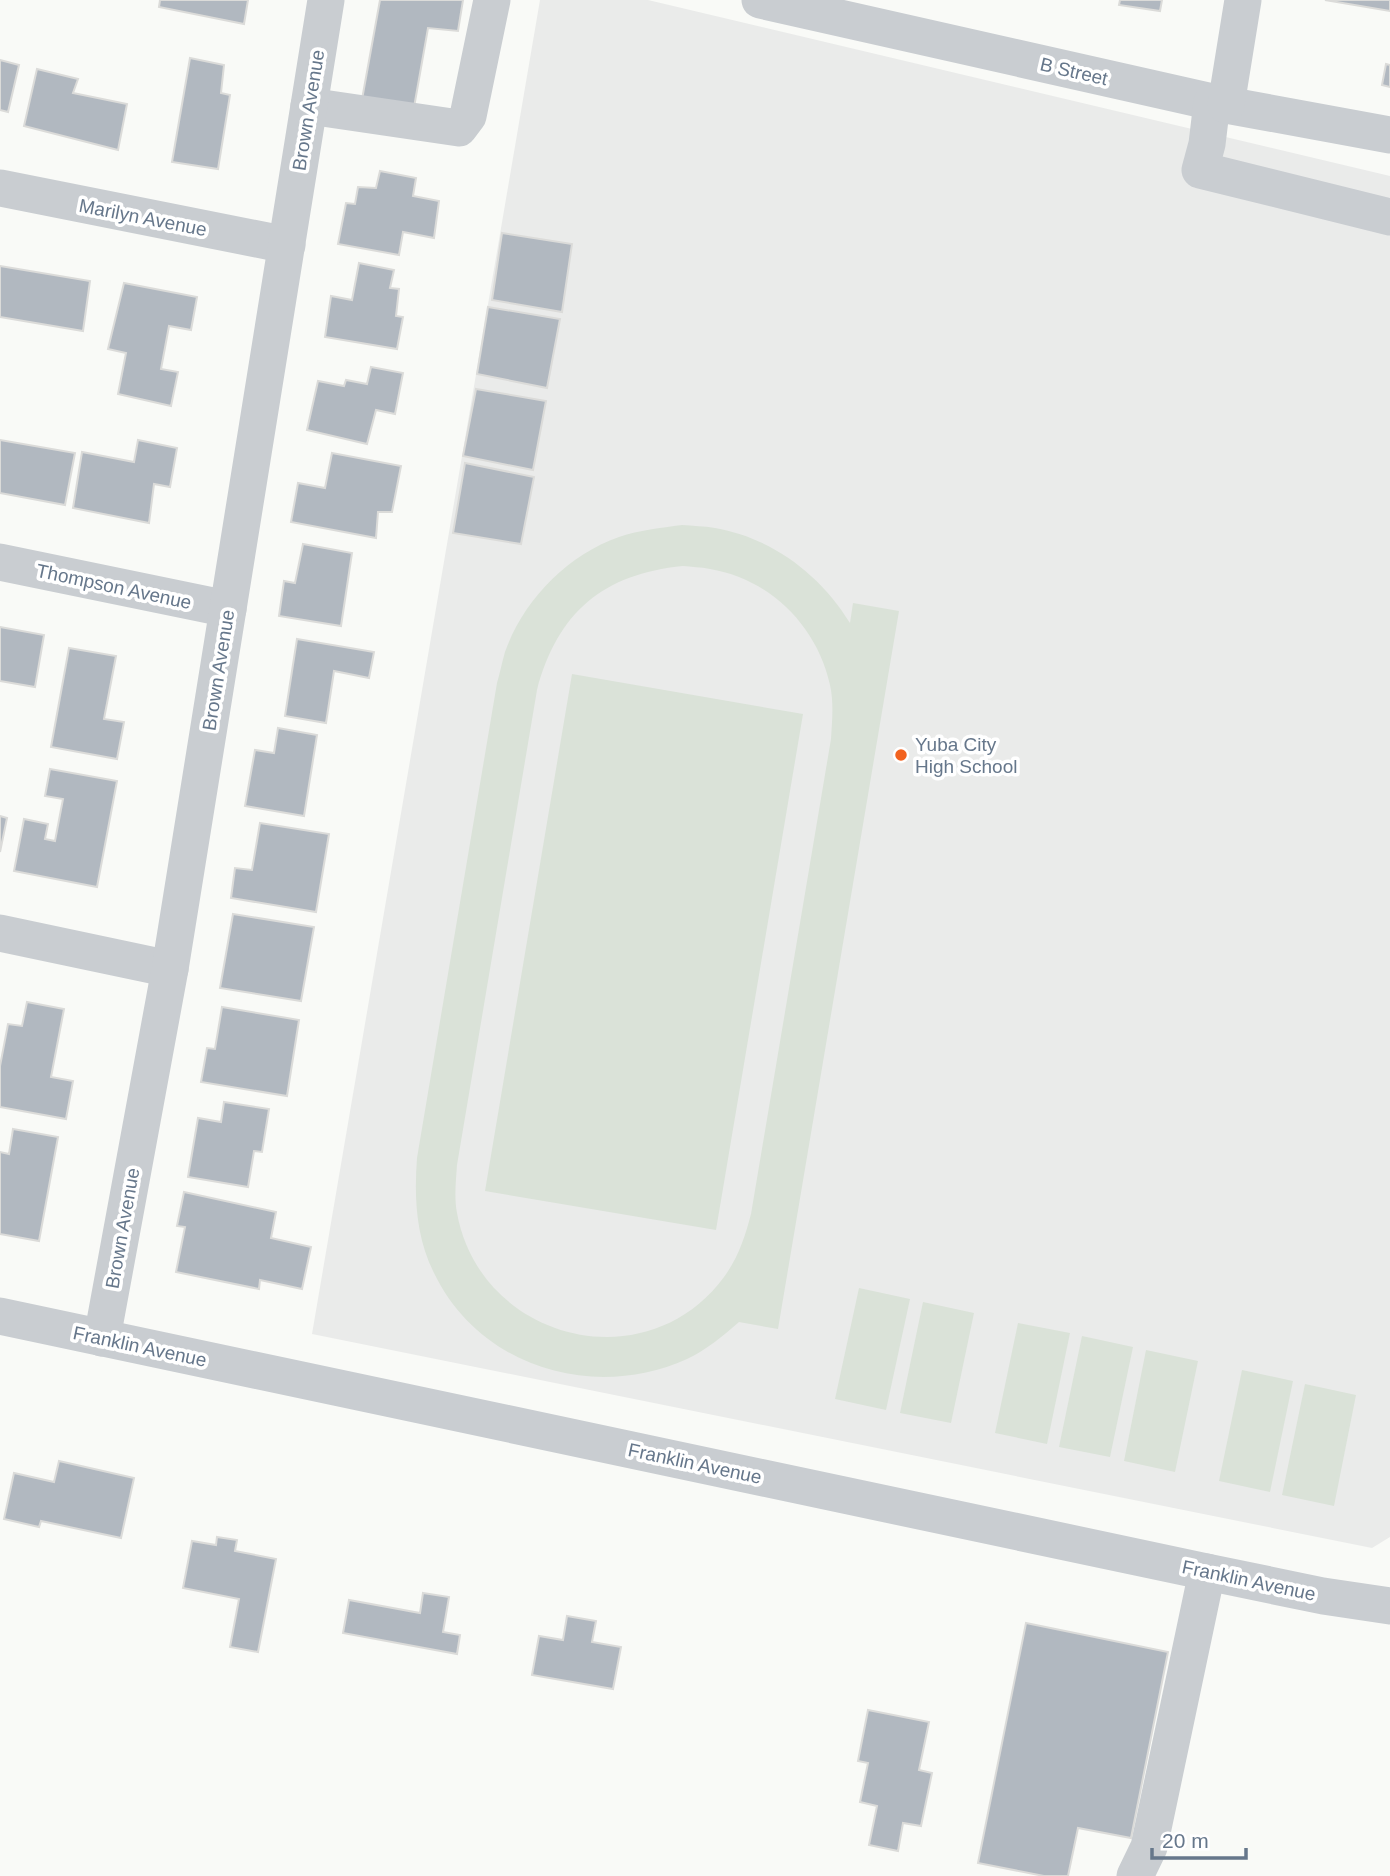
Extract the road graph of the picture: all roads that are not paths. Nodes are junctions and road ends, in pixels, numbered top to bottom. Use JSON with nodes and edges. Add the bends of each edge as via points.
{"nodes":[{"id":1,"x":326,"y":0,"type":"edge"},
{"id":2,"x":492,"y":0,"type":"edge"},
{"id":3,"x":760,"y":0,"type":"edge"},
{"id":4,"x":1243,"y":0,"type":"edge"},
{"id":5,"x":812,"y":6,"type":"edge"},
{"id":6,"x":1219,"y":104,"type":"junction"},
{"id":7,"x":309,"y":106,"type":"junction"},
{"id":8,"x":1390,"y":135,"type":"edge"},
{"id":9,"x":0,"y":188,"type":"edge"},
{"id":10,"x":1390,"y":217,"type":"edge"},
{"id":11,"x":287,"y":245,"type":"junction"},
{"id":12,"x":0,"y":562,"type":"edge"},
{"id":13,"x":228,"y":609,"type":"junction"},
{"id":14,"x":0,"y":933,"type":"edge"},
{"id":15,"x":170,"y":969,"type":"junction"},
{"id":16,"x":0,"y":1315,"type":"edge"},
{"id":17,"x":102,"y":1338,"type":"junction"},
{"id":18,"x":1207,"y":1572,"type":"junction"},
{"id":19,"x":1390,"y":1606,"type":"edge"},
{"id":20,"x":1135,"y":1876,"type":"edge"}],
"edges":[{"from":1,"to":7,"type":"street","name":"Brown Avenue"},
{"from":2,"to":7,"type":"street","via":[[468,116],[459,128]]},
{"from":3,"to":5,"type":"street","name":"B Street"},
{"from":4,"to":6,"type":"street"},
{"from":5,"to":6,"type":"street","name":"B Street"},
{"from":6,"to":8,"type":"street","name":"B Street"},
{"from":6,"to":10,"type":"street","via":[[1200,170]]},
{"from":7,"to":11,"type":"street","name":"Brown Avenue"},
{"from":9,"to":11,"type":"street","name":"Marilyn Avenue"},
{"from":11,"to":13,"type":"street","name":"Brown Avenue"},
{"from":12,"to":13,"type":"street","name":"Thompson Avenue"},
{"from":13,"to":15,"type":"street","name":"Brown Avenue"},
{"from":14,"to":15,"type":"street"},
{"from":15,"to":17,"type":"street","name":"Brown Avenue"},
{"from":16,"to":17,"type":"street","name":"Franklin Avenue"},
{"from":17,"to":18,"type":"street","name":"Franklin Avenue"},
{"from":18,"to":19,"type":"street","name":"Franklin Avenue"},
{"from":18,"to":20,"type":"street","via":[[1149,1847]]}]}
